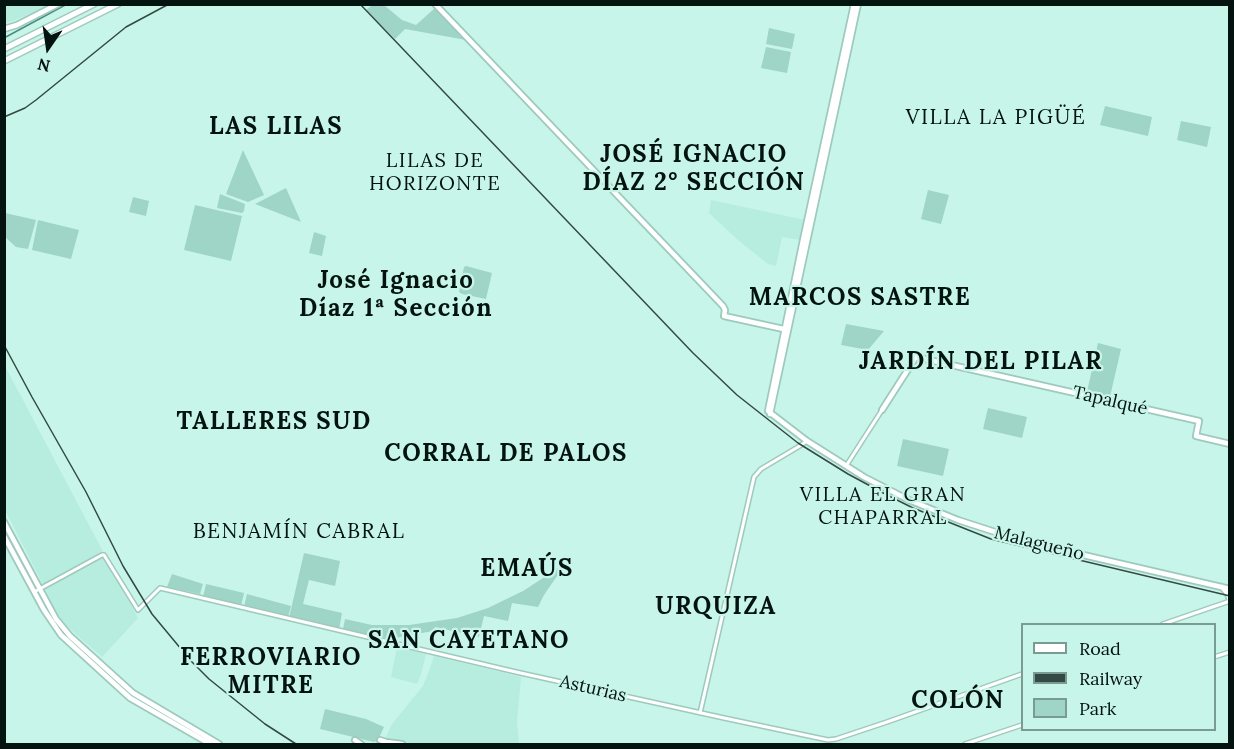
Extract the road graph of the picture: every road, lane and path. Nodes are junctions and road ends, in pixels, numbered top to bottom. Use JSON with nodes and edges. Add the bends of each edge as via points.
{"nodes":[{"id":1,"x":58,"y":4,"type":"edge"},
{"id":2,"x":87,"y":4,"type":"edge"},
{"id":3,"x":94,"y":4,"type":"edge"},
{"id":4,"x":118,"y":4,"type":"edge"},
{"id":5,"x":435,"y":4,"type":"edge"},
{"id":6,"x":856,"y":4,"type":"edge"},
{"id":7,"x":4,"y":29,"type":"edge"},
{"id":8,"x":6,"y":48,"type":"edge"},
{"id":9,"x":4,"y":63,"type":"edge"},
{"id":10,"x":786,"y":329,"type":"junction"},
{"id":11,"x":882,"y":410,"type":"joint"},
{"id":12,"x":805,"y":440,"type":"junction"},
{"id":13,"x":1230,"y":444,"type":"edge"},
{"id":14,"x":846,"y":466,"type":"junction"},
{"id":15,"x":4,"y":522,"type":"edge"},
{"id":16,"x":4,"y":536,"type":"edge"},
{"id":17,"x":1222,"y":587,"type":"junction"},
{"id":18,"x":40,"y":589,"type":"junction"},
{"id":19,"x":1230,"y":589,"type":"edge"},
{"id":20,"x":34,"y":592,"type":"junction"},
{"id":21,"x":1230,"y":601,"type":"edge"},
{"id":22,"x":1166,"y":623,"type":"edge"},
{"id":23,"x":1021,"y":675,"type":"edge"},
{"id":24,"x":699,"y":713,"type":"junction"},
{"id":25,"x":1021,"y":725,"type":"edge"},
{"id":26,"x":356,"y":740,"type":"dead end"},
{"id":27,"x":380,"y":740,"type":"dead end"},
{"id":28,"x":832,"y":742,"type":"edge"},
{"id":29,"x":210,"y":744,"type":"edge"},
{"id":30,"x":219,"y":744,"type":"edge"},
{"id":31,"x":361,"y":744,"type":"edge"},
{"id":32,"x":402,"y":744,"type":"edge"},
{"id":33,"x":966,"y":744,"type":"edge"}],
"edges":[{"from":1,"to":7,"type":"main road"},
{"from":2,"to":8,"type":"highway"},
{"from":3,"to":8,"type":"highway"},
{"from":4,"to":9,"type":"highway"},
{"from":5,"to":10,"type":"main road","via":[[723,306],[724,315]]},
{"from":6,"to":10,"type":"main road"},
{"from":10,"to":12,"type":"main road","name":"Malagueño","via":[[769,413]]},
{"from":11,"to":13,"type":"main road","name":"Tapalqué","via":[[916,357],[1199,421],[1196,436]]},
{"from":11,"to":14,"type":"street"},
{"from":12,"to":14,"type":"main road","name":"Malagueño"},
{"from":12,"to":24,"type":"street","via":[[754,477]]},
{"from":14,"to":17,"type":"main road","name":"Malagueño","via":[[909,500],[997,534]]},
{"from":15,"to":18,"type":"main road"},
{"from":16,"to":20,"type":"main road"},
{"from":17,"to":19,"type":"main road","name":"Malagueño"},
{"from":17,"to":21,"type":"main road"},
{"from":18,"to":20,"type":"street"},
{"from":18,"to":24,"type":"street","name":"Asturias","via":[[104,555],[138,610],[160,588]]},
{"from":18,"to":30,"type":"main road","via":[[66,631],[131,690]]},
{"from":20,"to":29,"type":"main road","via":[[61,635],[127,696]]},
{"from":21,"to":22,"type":"street"},
{"from":23,"to":28,"type":"street","name":"Asturias"},
{"from":24,"to":28,"type":"street","name":"Asturias"},
{"from":25,"to":33,"type":"street"},
{"from":26,"to":31,"type":"main road"},
{"from":27,"to":32,"type":"main road"}]}
